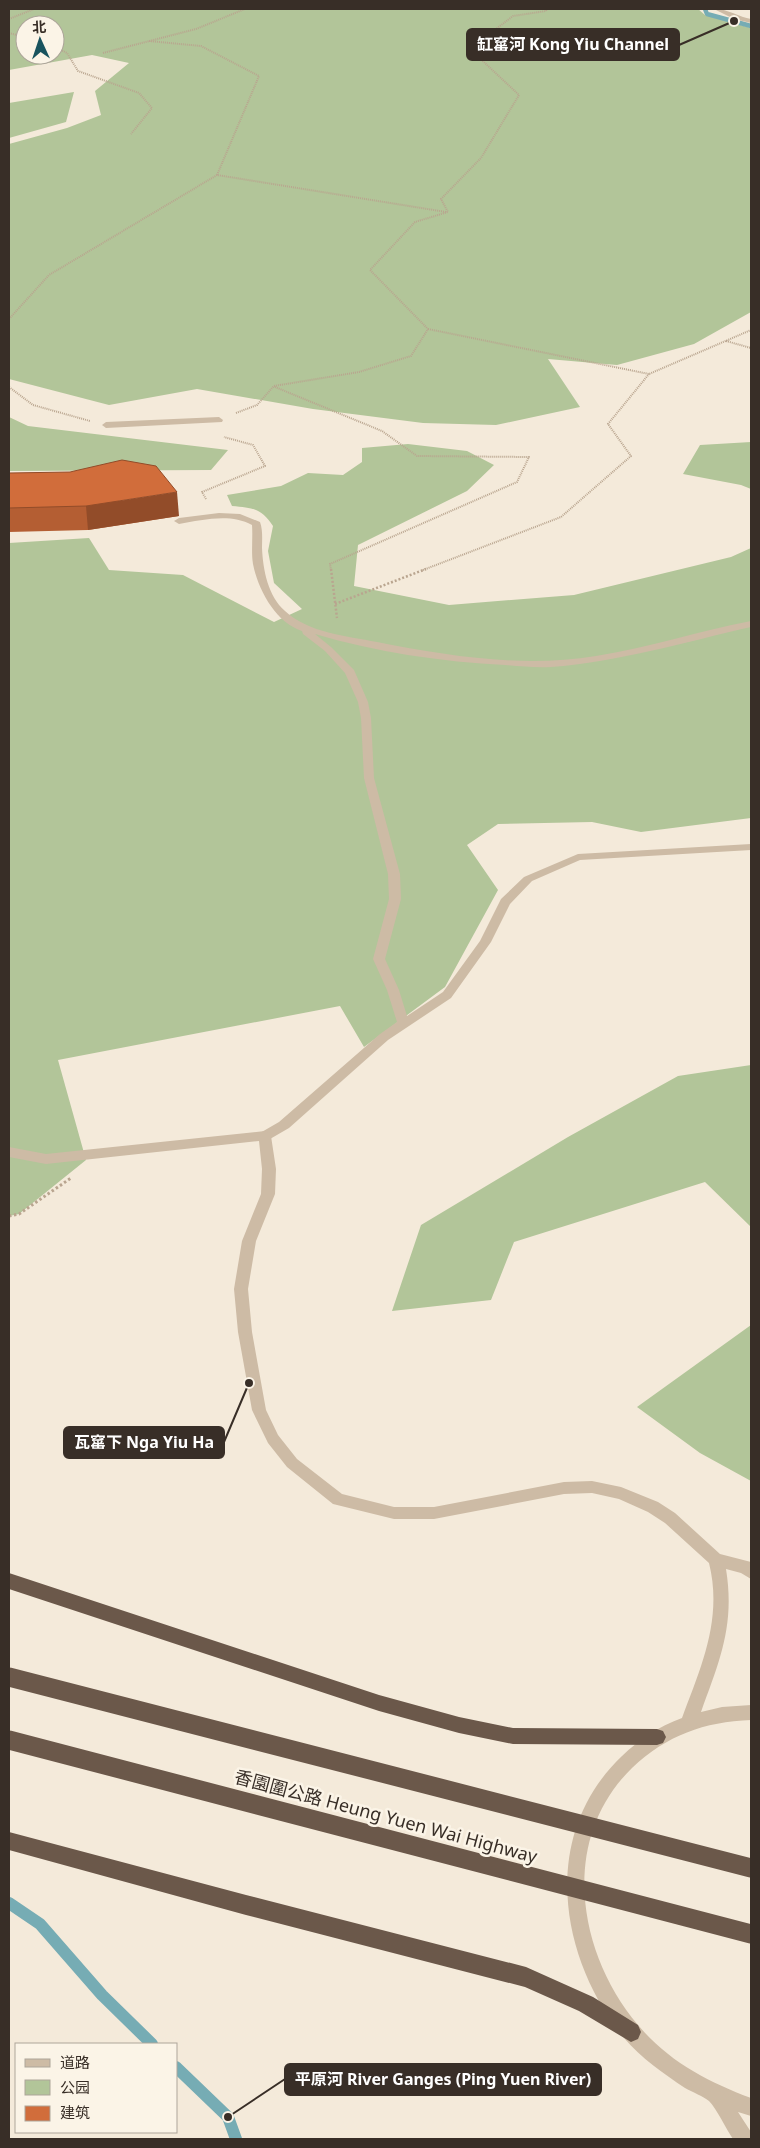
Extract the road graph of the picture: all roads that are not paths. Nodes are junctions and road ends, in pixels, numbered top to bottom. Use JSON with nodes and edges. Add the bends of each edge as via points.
{"nodes":[{"id":1,"x":717,"y":9,"type":"edge"},
{"id":2,"x":751,"y":21,"type":"edge"},
{"id":3,"x":219,"y":420,"type":"road end"},
{"id":4,"x":106,"y":425,"type":"road end"},
{"id":5,"x":179,"y":521,"type":"dead end"},
{"id":6,"x":751,"y":624,"type":"edge"},
{"id":7,"x":300,"y":627,"type":"junction"},
{"id":8,"x":751,"y":847,"type":"edge"},
{"id":9,"x":404,"y":1025,"type":"junction"},
{"id":10,"x":265,"y":1136,"type":"junction"},
{"id":11,"x":9,"y":1152,"type":"edge"},
{"id":12,"x":716,"y":1560,"type":"junction"},
{"id":13,"x":751,"y":1572,"type":"edge"},
{"id":14,"x":9,"y":1581,"type":"edge"},
{"id":15,"x":9,"y":1678,"type":"edge"},
{"id":16,"x":751,"y":1713,"type":"edge"},
{"id":17,"x":688,"y":1723,"type":"junction"},
{"id":18,"x":656,"y":1737,"type":"junction"},
{"id":19,"x":9,"y":1740,"type":"edge"},
{"id":20,"x":9,"y":1841,"type":"edge"},
{"id":21,"x":751,"y":1868,"type":"edge"},
{"id":22,"x":751,"y":1934,"type":"edge"},
{"id":23,"x":631,"y":2032,"type":"junction"},
{"id":24,"x":715,"y":2094,"type":"junction"},
{"id":25,"x":751,"y":2107,"type":"edge"},
{"id":26,"x":744,"y":2139,"type":"edge"}],
"edges":[{"from":1,"to":2,"type":"street"},
{"from":3,"to":4,"type":"street"},
{"from":5,"to":7,"type":"street","via":[[245,518],[257,524],[258,564],[265,588],[280,612]]},
{"from":6,"to":7,"type":"street","via":[[596,659],[549,664],[422,654]]},
{"from":7,"to":9,"type":"street","via":[[350,672],[363,702],[369,778],[394,874],[395,899],[379,959]]},
{"from":8,"to":9,"type":"street","via":[[578,857],[528,878],[505,902],[485,942],[447,995]]},
{"from":9,"to":10,"type":"street","via":[[384,1036],[284,1124]]},
{"from":10,"to":11,"type":"street","via":[[46,1159]]},
{"from":10,"to":12,"type":"street","via":[[268,1194],[249,1240],[241,1289],[259,1410],[273,1439],[292,1463],[338,1499],[394,1513],[434,1513],[564,1488],[592,1487],[621,1493],[670,1518]]},
{"from":12,"to":13,"type":"street","via":[[746,1567]]},
{"from":12,"to":17,"type":"street","via":[[720,1572],[721,1604],[717,1646]]},
{"from":14,"to":18,"type":"highway","via":[[379,1703],[458,1725],[513,1736]]},
{"from":15,"to":21,"type":"highway","bridge":true},
{"from":16,"to":17,"type":"street","via":[[738,1712]]},
{"from":17,"to":18,"type":"street"},
{"from":18,"to":23,"type":"street","via":[[626,1761],[601,1790],[584,1826],[575,1865],[575,1907],[585,1950],[604,1992]]},
{"from":19,"to":22,"type":"highway","name":"香園圍公路 Heung Yuen Wai Highway","bridge":true},
{"from":20,"to":23,"type":"highway","via":[[526,1978],[586,2004]]},
{"from":23,"to":24,"type":"street","via":[[673,2069]]},
{"from":24,"to":25,"type":"street"},
{"from":24,"to":26,"type":"street"}]}
